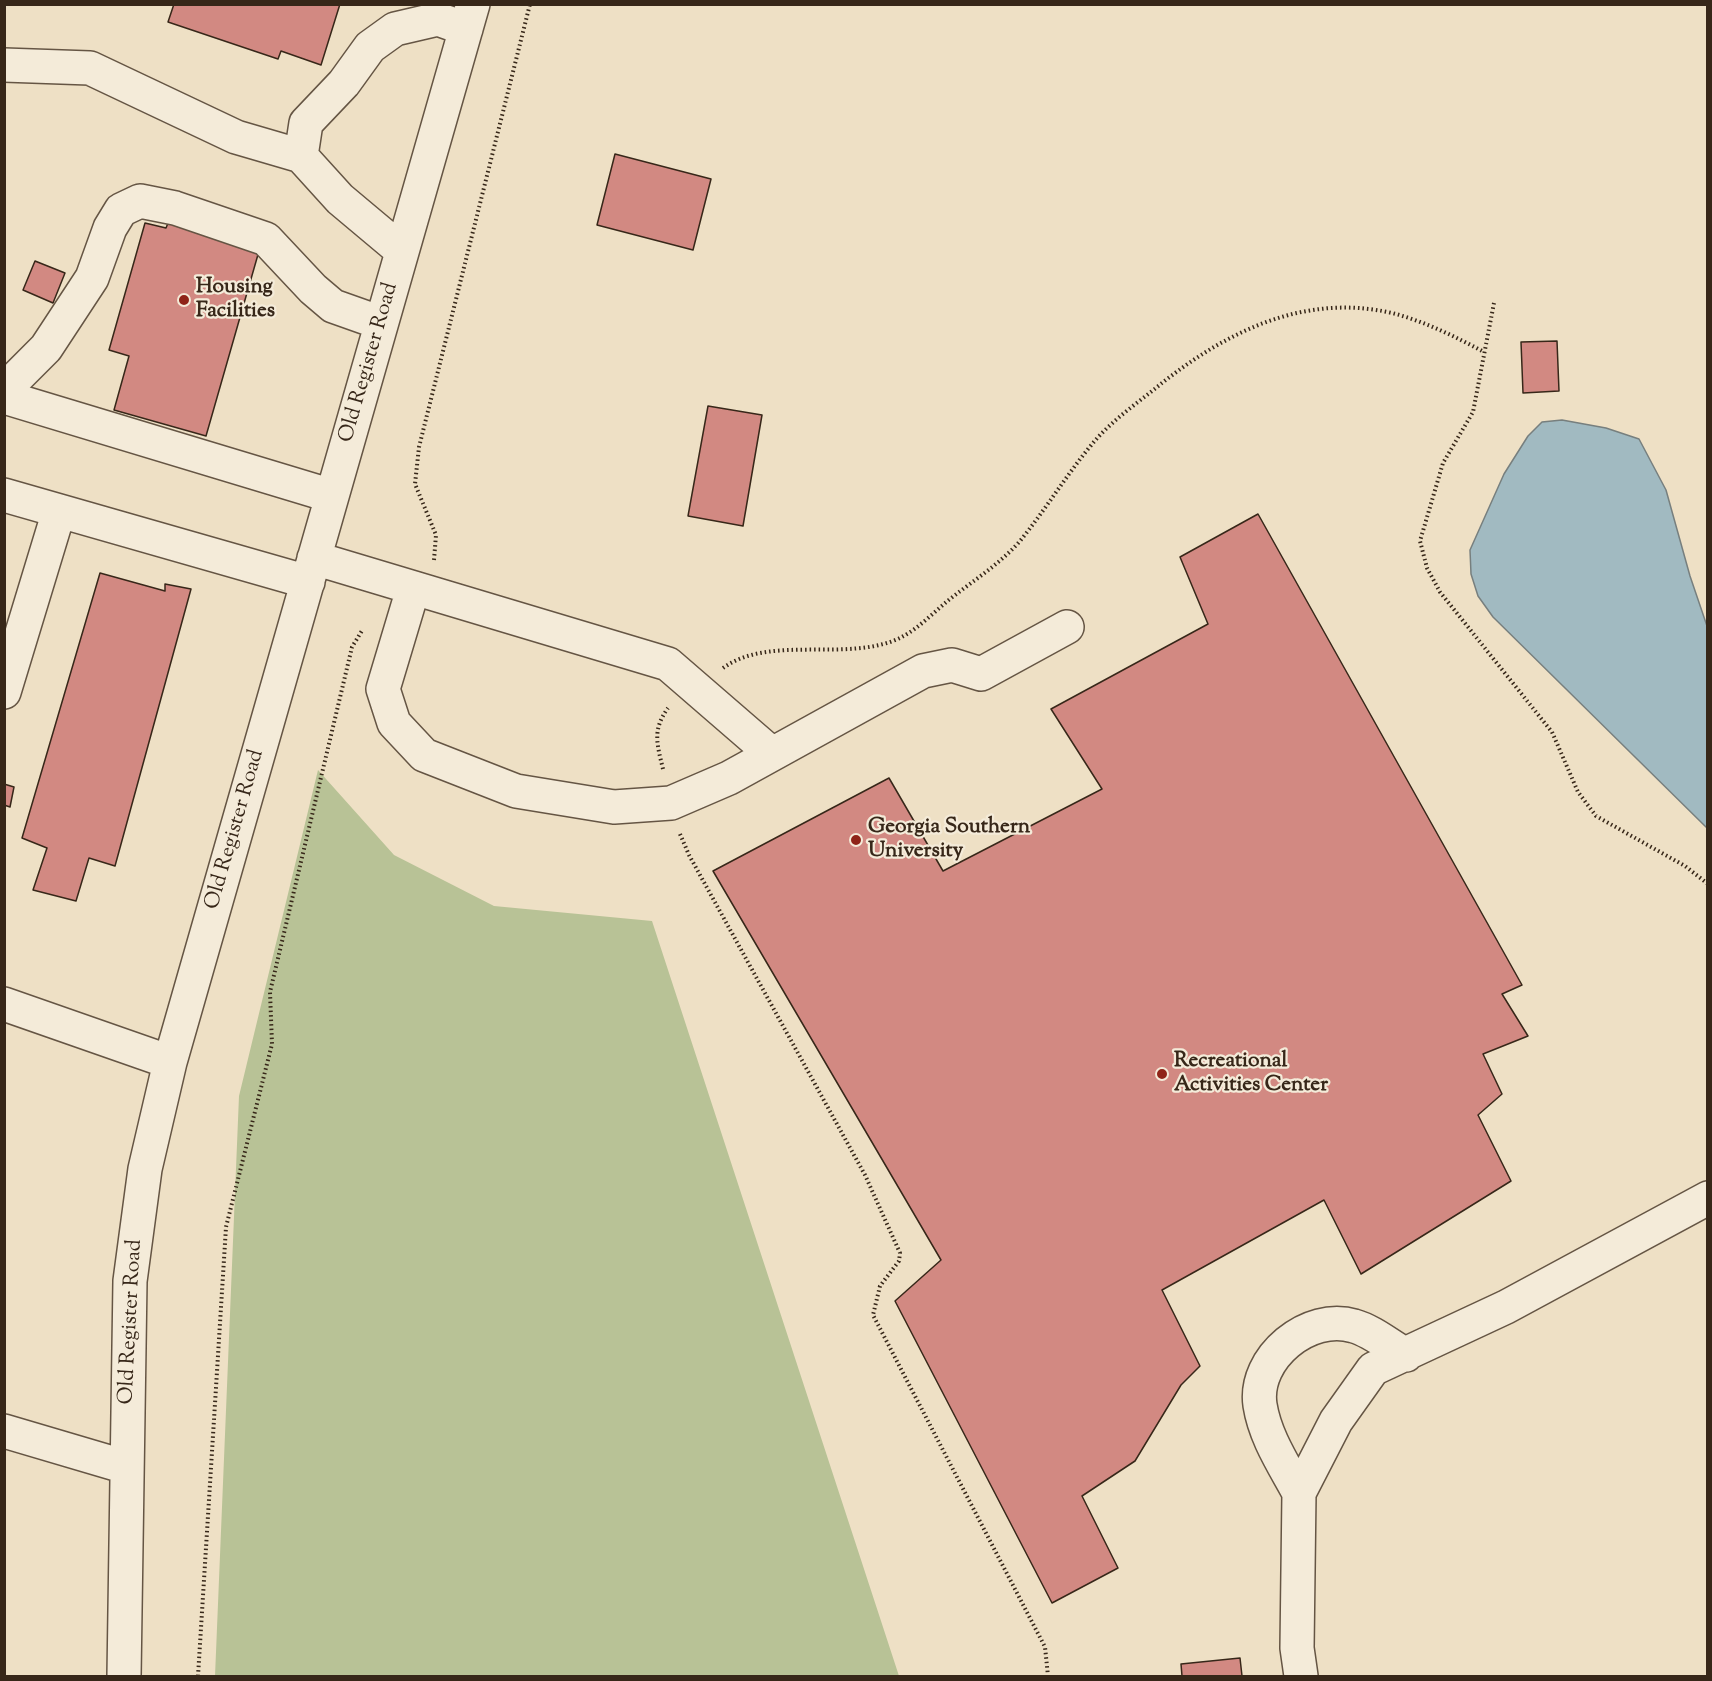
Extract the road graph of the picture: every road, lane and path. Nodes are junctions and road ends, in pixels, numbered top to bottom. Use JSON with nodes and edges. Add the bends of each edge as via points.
{"nodes":[{"id":1,"x":530,"y":4,"type":"edge"},
{"id":2,"x":470,"y":17,"type":"edge"},
{"id":3,"x":4,"y":65,"type":"edge"},
{"id":4,"x":301,"y":156,"type":"junction"},
{"id":5,"x":402,"y":251,"type":"junction"},
{"id":6,"x":1494,"y":303,"type":"dead end"},
{"id":7,"x":381,"y":323,"type":"junction"},
{"id":8,"x":1484,"y":352,"type":"junction"},
{"id":9,"x":4,"y":390,"type":"edge"},
{"id":10,"x":4,"y":397,"type":"edge"},
{"id":11,"x":4,"y":495,"type":"edge"},
{"id":12,"x":332,"y":496,"type":"junction"},
{"id":13,"x":59,"y":511,"type":"junction"},
{"id":14,"x":311,"y":570,"type":"junction"},
{"id":15,"x":408,"y":588,"type":"junction"},
{"id":16,"x":1067,"y":627,"type":"dead end"},
{"id":17,"x":696,"y":687,"type":"junction"},
{"id":18,"x":4,"y":692,"type":"edge"},
{"id":19,"x":772,"y":754,"type":"junction"},
{"id":20,"x":671,"y":802,"type":"junction"},
{"id":21,"x":1707,"y":884,"type":"edge"},
{"id":22,"x":4,"y":1004,"type":"edge"},
{"id":23,"x":170,"y":1062,"type":"junction"},
{"id":24,"x":1707,"y":1198,"type":"edge"},
{"id":25,"x":1406,"y":1355,"type":"junction"},
{"id":26,"x":4,"y":1431,"type":"edge"},
{"id":27,"x":126,"y":1467,"type":"junction"},
{"id":28,"x":1299,"y":1493,"type":"junction"},
{"id":29,"x":124,"y":1677,"type":"edge"},
{"id":30,"x":198,"y":1677,"type":"edge"},
{"id":31,"x":1048,"y":1677,"type":"edge"},
{"id":32,"x":1301,"y":1677,"type":"edge"}],
"edges":[{"from":1,"to":15,"type":"path","via":[[419,447],[415,484],[436,535],[434,561]]},
{"from":2,"to":4,"type":"street","via":[[438,19],[395,29],[370,47],[344,83],[306,123]]},
{"from":2,"to":5,"type":"street","name":"Old Register Road"},
{"from":3,"to":4,"type":"street","via":[[90,68],[236,137]]},
{"from":4,"to":5,"type":"street","via":[[340,199]]},
{"from":5,"to":7,"type":"street","name":"Old Register Road"},
{"from":6,"to":8,"type":"path"},
{"from":7,"to":9,"type":"street","via":[[333,306],[266,239],[176,208],[140,201],[121,210],[110,228],[92,278],[46,348]]},
{"from":7,"to":12,"type":"street","name":"Old Register Road"},
{"from":8,"to":17,"type":"path","via":[[1453,335],[1392,313],[1303,310],[1250,328],[1206,350],[1129,410],[1094,441],[1019,542],[994,567],[899,638],[865,646],[755,654],[730,663]]},
{"from":8,"to":21,"type":"path","via":[[1473,412],[1443,463],[1420,541],[1427,568],[1440,592],[1552,732],[1578,792],[1596,816],[1685,866]]},
{"from":10,"to":12,"type":"street"},
{"from":11,"to":13,"type":"street"},
{"from":12,"to":14,"type":"street","name":"Old Register Road"},
{"from":13,"to":14,"type":"street"},
{"from":13,"to":18,"type":"street"},
{"from":14,"to":15,"type":"street"},
{"from":14,"to":23,"type":"street","name":"Old Register Road"},
{"from":15,"to":17,"type":"street","via":[[668,664]]},
{"from":15,"to":20,"type":"street","via":[[383,689],[394,723],[424,755],[516,791],[614,807]]},
{"from":15,"to":30,"type":"path","via":[[375,610],[352,647],[270,992],[272,1044],[226,1227]]},
{"from":16,"to":19,"type":"street","via":[[981,674],[952,665],[923,671]]},
{"from":17,"to":19,"type":"street"},
{"from":17,"to":20,"type":"path","via":[[670,705],[660,720],[657,741]]},
{"from":19,"to":20,"type":"street","via":[[729,778]]},
{"from":20,"to":31,"type":"path","via":[[688,855],[865,1175],[900,1253],[900,1261],[880,1287],[873,1315],[1045,1647]]},
{"from":22,"to":23,"type":"street"},
{"from":23,"to":27,"type":"street","name":"Old Register Road","via":[[145,1169],[130,1281]]},
{"from":24,"to":25,"type":"street","via":[[1506,1307]]},
{"from":25,"to":28,"type":"street","via":[[1373,1369],[1336,1421]]},
{"from":25,"to":28,"type":"street","via":[[1354,1326],[1321,1323],[1279,1351],[1262,1373],[1260,1404],[1272,1446]]},
{"from":26,"to":27,"type":"street"},
{"from":27,"to":29,"type":"street","name":"Old Register Road"},
{"from":28,"to":32,"type":"street","via":[[1297,1648]]}]}
